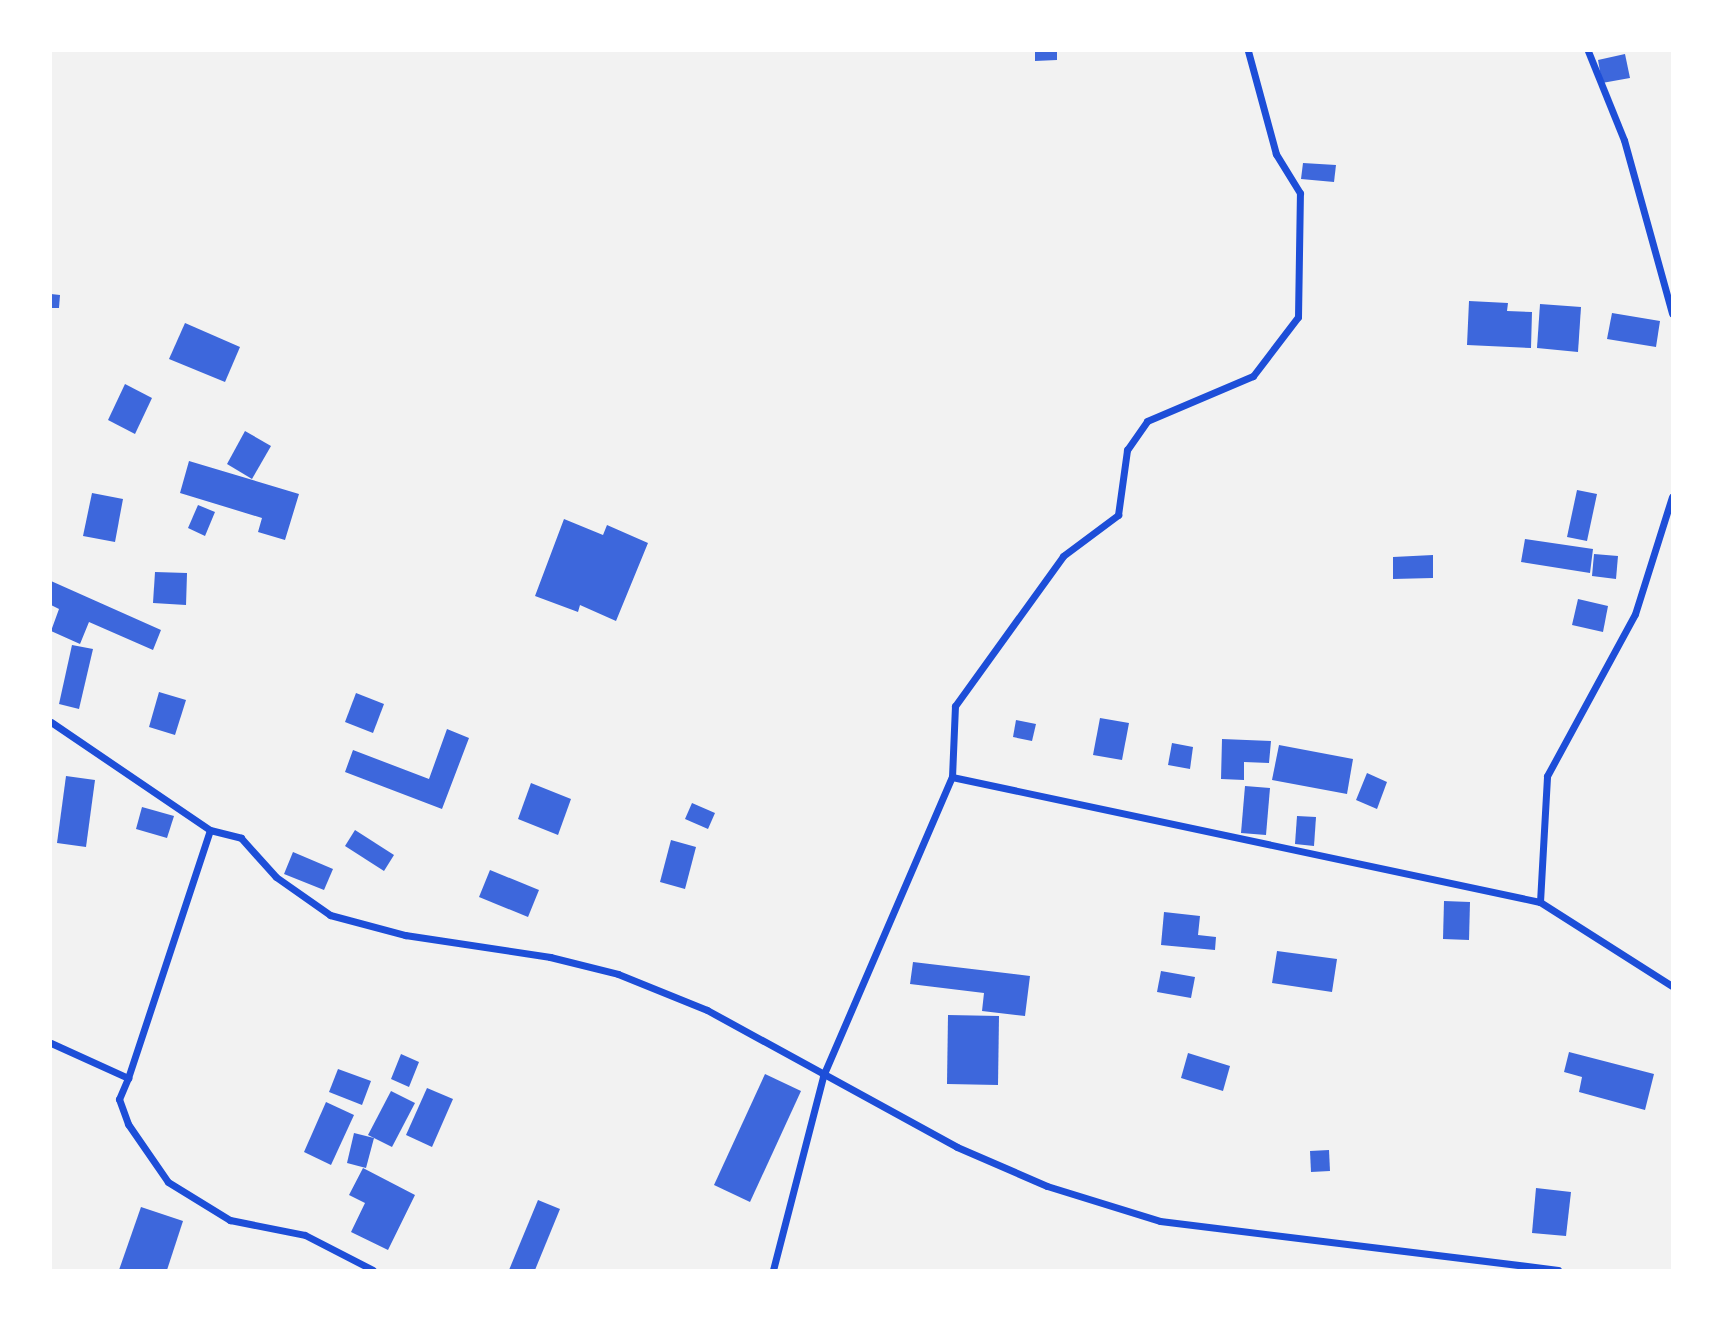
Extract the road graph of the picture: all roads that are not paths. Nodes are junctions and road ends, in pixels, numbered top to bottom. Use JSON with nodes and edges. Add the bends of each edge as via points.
{"nodes":[{"id":1,"x":1248,"y":51,"type":"edge"},
{"id":2,"x":1588,"y":51,"type":"edge"},
{"id":3,"x":1672,"y":313,"type":"edge"},
{"id":4,"x":1672,"y":497,"type":"edge"},
{"id":5,"x":51,"y":722,"type":"edge"},
{"id":6,"x":952,"y":777,"type":"junction"},
{"id":7,"x":210,"y":830,"type":"junction"},
{"id":8,"x":1540,"y":902,"type":"junction"},
{"id":9,"x":1672,"y":986,"type":"edge"},
{"id":10,"x":51,"y":1043,"type":"edge"},
{"id":11,"x":823,"y":1076,"type":"junction"},
{"id":12,"x":128,"y":1078,"type":"junction"},
{"id":13,"x":373,"y":1270,"type":"edge"},
{"id":14,"x":773,"y":1270,"type":"edge"},
{"id":15,"x":1558,"y":1270,"type":"edge"}],
"edges":[{"from":1,"to":6,"type":"street","via":[[1276,154],[1300,193],[1298,317],[1253,376],[1147,421],[1127,450],[1118,515],[1063,556],[955,706]]},
{"from":2,"to":3,"type":"street","via":[[1624,140]]},
{"from":4,"to":8,"type":"street","via":[[1635,614],[1547,776]]},
{"from":5,"to":7,"type":"street"},
{"from":6,"to":8,"type":"street"},
{"from":6,"to":11,"type":"street"},
{"from":7,"to":11,"type":"street","via":[[241,838],[276,877],[330,915],[405,935],[550,957],[618,974],[706,1010]]},
{"from":7,"to":12,"type":"street"},
{"from":8,"to":9,"type":"street"},
{"from":10,"to":12,"type":"street"},
{"from":11,"to":14,"type":"street"},
{"from":11,"to":15,"type":"street","via":[[957,1147],[1047,1186],[1160,1220]]},
{"from":12,"to":13,"type":"street","via":[[119,1099],[128,1124],[168,1182],[230,1220],[305,1235]]}]}
